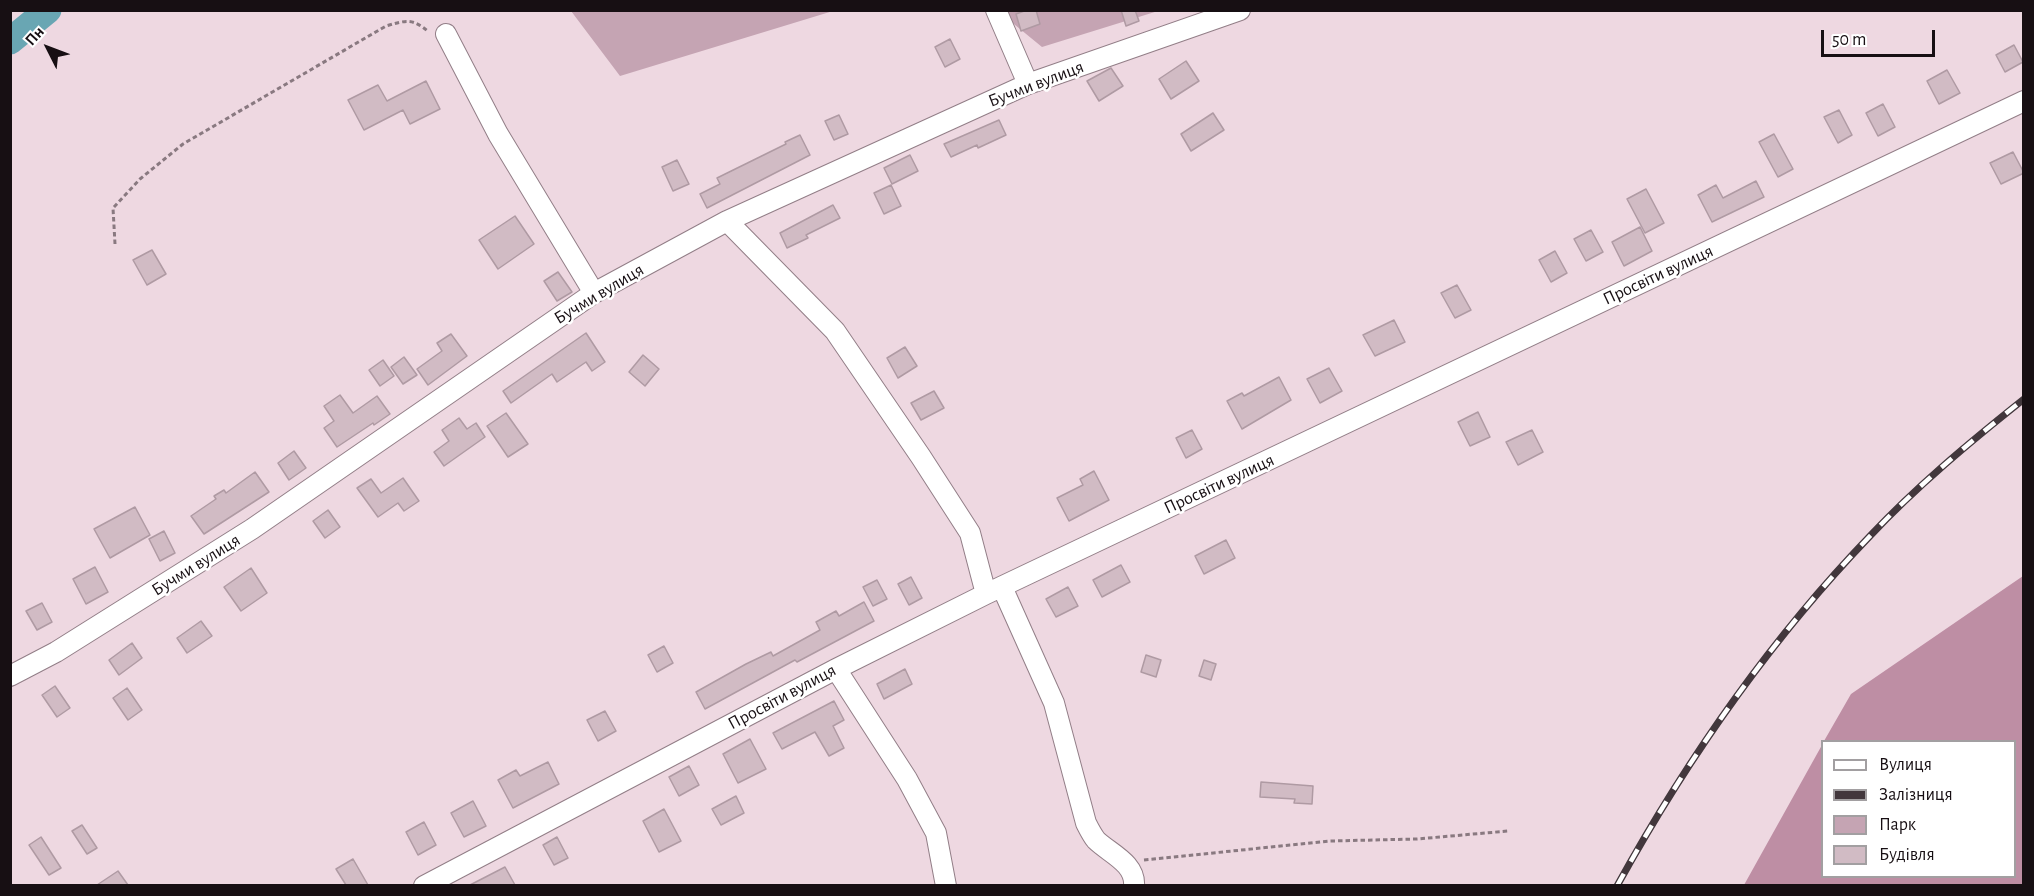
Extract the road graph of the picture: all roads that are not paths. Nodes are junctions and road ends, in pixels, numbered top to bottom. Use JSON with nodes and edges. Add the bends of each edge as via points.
{"nodes":[{"id":1,"x":996,"y":10,"type":"edge"},
{"id":2,"x":1240,"y":10,"type":"edge"},
{"id":3,"x":446,"y":34,"type":"road end"},
{"id":4,"x":1028,"y":84,"type":"junction"},
{"id":5,"x":2024,"y":101,"type":"edge"},
{"id":6,"x":727,"y":221,"type":"junction"},
{"id":7,"x":594,"y":294,"type":"junction"},
{"id":8,"x":994,"y":590,"type":"junction"},
{"id":9,"x":836,"y":669,"type":"junction"},
{"id":10,"x":10,"y":676,"type":"edge"},
{"id":11,"x":424,"y":885,"type":"edge"},
{"id":12,"x":946,"y":885,"type":"edge"},
{"id":13,"x":1134,"y":885,"type":"edge"}],
"edges":[{"from":1,"to":4,"type":"street"},
{"from":2,"to":4,"type":"street","name":"Бучми вулиця"},
{"from":3,"to":7,"type":"street","via":[[498,134]]},
{"from":4,"to":6,"type":"street","name":"Бучми вулиця"},
{"from":5,"to":8,"type":"street","name":"Просвіти вулиця"},
{"from":6,"to":7,"type":"street","name":"Бучми вулиця"},
{"from":6,"to":8,"type":"street","via":[[835,332],[970,532]]},
{"from":7,"to":10,"type":"street","name":"Бучми вулиця","via":[[252,530],[56,652]]},
{"from":8,"to":9,"type":"street","name":"Просвіти вулиця"},
{"from":8,"to":13,"type":"street","via":[[1054,703],[1086,823],[1095,838],[1125,861]]},
{"from":9,"to":11,"type":"street","name":"Просвіти вулиця"},
{"from":9,"to":12,"type":"street","via":[[907,780],[936,834]]}]}
